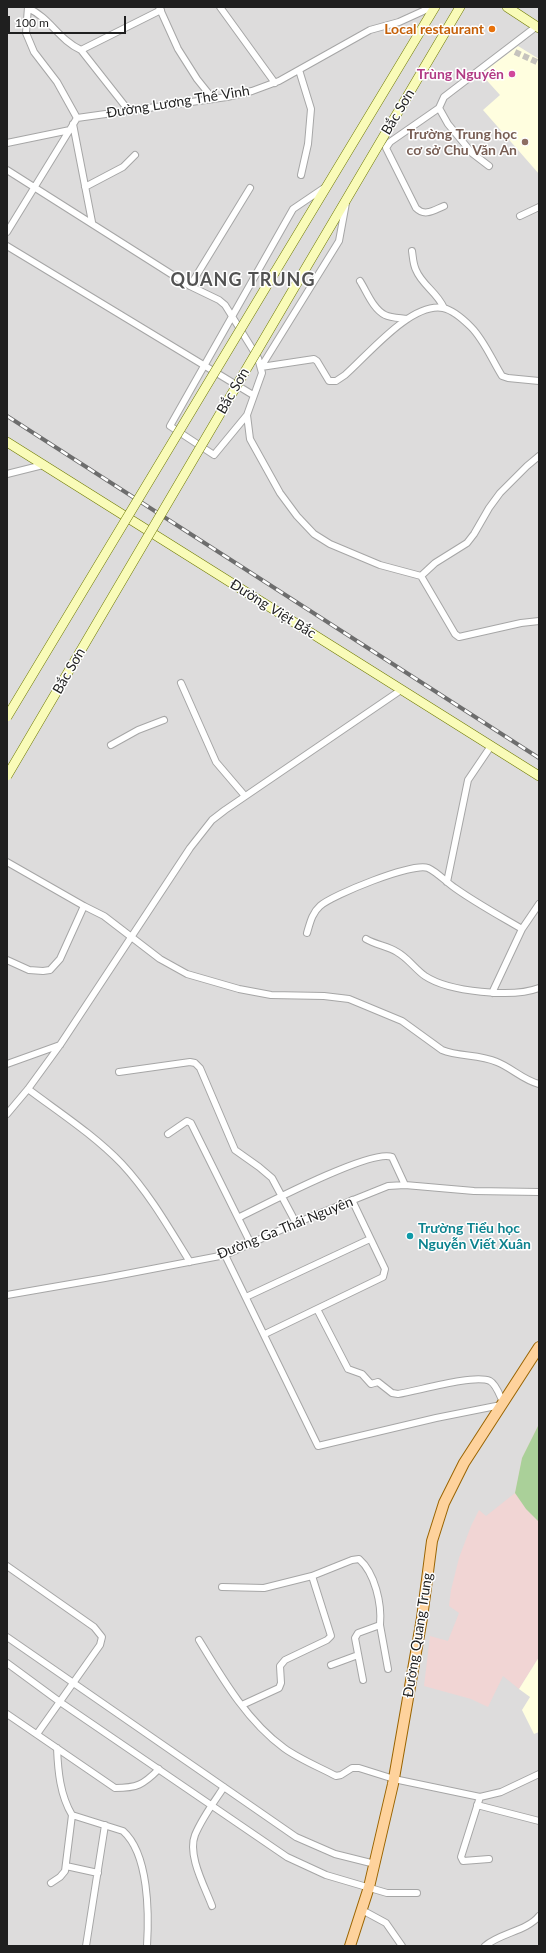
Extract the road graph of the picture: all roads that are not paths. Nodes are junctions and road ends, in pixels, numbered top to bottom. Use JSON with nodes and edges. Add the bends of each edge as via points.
{"nodes":[{"id":1,"x":220,"y":7,"type":"edge"},
{"id":2,"x":434,"y":7,"type":"edge"},
{"id":3,"x":460,"y":7,"type":"edge"},
{"id":4,"x":507,"y":7,"type":"edge"},
{"id":5,"x":28,"y":8,"type":"edge"},
{"id":6,"x":160,"y":8,"type":"edge"},
{"id":7,"x":538,"y":27,"type":"edge"},
{"id":8,"x":81,"y":50,"type":"junction"},
{"id":9,"x":299,"y":70,"type":"junction"},
{"id":10,"x":275,"y":83,"type":"junction"},
{"id":11,"x":213,"y":99,"type":"junction"},
{"id":12,"x":439,"y":108,"type":"junction"},
{"id":13,"x":129,"y":111,"type":"junction"},
{"id":14,"x":78,"y":118,"type":"junction"},
{"id":15,"x":72,"y":127,"type":"junction"},
{"id":16,"x":7,"y":143,"type":"edge"},
{"id":17,"x":136,"y":156,"type":"dead end"},
{"id":18,"x":489,"y":166,"type":"dead end"},
{"id":19,"x":7,"y":170,"type":"edge"},
{"id":20,"x":301,"y":175,"type":"dead end"},
{"id":21,"x":327,"y":186,"type":"junction"},
{"id":22,"x":35,"y":187,"type":"junction"},
{"id":23,"x":85,"y":187,"type":"junction"},
{"id":24,"x":250,"y":188,"type":"dead end"},
{"id":25,"x":347,"y":200,"type":"junction"},
{"id":26,"x":444,"y":206,"type":"dead end"},
{"id":27,"x":539,"y":207,"type":"edge"},
{"id":28,"x":520,"y":216,"type":"dead end"},
{"id":29,"x":92,"y":222,"type":"junction"},
{"id":30,"x":7,"y":232,"type":"edge"},
{"id":31,"x":7,"y":246,"type":"edge"},
{"id":32,"x":412,"y":251,"type":"dead end"},
{"id":33,"x":360,"y":281,"type":"dead end"},
{"id":34,"x":190,"y":286,"type":"junction"},
{"id":35,"x":444,"y":308,"type":"junction"},
{"id":36,"x":233,"y":318,"type":"junction"},
{"id":37,"x":407,"y":319,"type":"junction"},
{"id":38,"x":204,"y":366,"type":"junction"},
{"id":39,"x":261,"y":367,"type":"junction"},
{"id":40,"x":539,"y":381,"type":"edge"},
{"id":41,"x":253,"y":395,"type":"junction"},
{"id":42,"x":247,"y":415,"type":"junction"},
{"id":43,"x":7,"y":442,"type":"edge"},
{"id":44,"x":539,"y":456,"type":"edge"},
{"id":45,"x":43,"y":465,"type":"junction"},
{"id":46,"x":7,"y":474,"type":"edge"},
{"id":47,"x":420,"y":576,"type":"junction"},
{"id":48,"x":539,"y":621,"type":"edge"},
{"id":49,"x":181,"y":682,"type":"dead end"},
{"id":50,"x":401,"y":690,"type":"junction"},
{"id":51,"x":7,"y":717,"type":"edge"},
{"id":52,"x":164,"y":720,"type":"dead end"},
{"id":53,"x":111,"y":745,"type":"dead end"},
{"id":54,"x":491,"y":746,"type":"junction"},
{"id":55,"x":7,"y":776,"type":"edge"},
{"id":56,"x":539,"y":776,"type":"edge"},
{"id":57,"x":245,"y":796,"type":"junction"},
{"id":58,"x":7,"y":862,"type":"edge"},
{"id":59,"x":447,"y":882,"type":"junction"},
{"id":60,"x":539,"y":904,"type":"edge"},
{"id":61,"x":84,"y":906,"type":"junction"},
{"id":62,"x":522,"y":930,"type":"junction"},
{"id":63,"x":307,"y":933,"type":"dead end"},
{"id":64,"x":132,"y":938,"type":"junction"},
{"id":65,"x":366,"y":939,"type":"dead end"},
{"id":66,"x":7,"y":960,"type":"edge"},
{"id":67,"x":539,"y":988,"type":"edge"},
{"id":68,"x":492,"y":993,"type":"junction"},
{"id":69,"x":60,"y":1045,"type":"junction"},
{"id":70,"x":7,"y":1064,"type":"edge"},
{"id":71,"x":119,"y":1072,"type":"dead end"},
{"id":72,"x":539,"y":1084,"type":"edge"},
{"id":73,"x":28,"y":1089,"type":"junction"},
{"id":74,"x":7,"y":1114,"type":"edge"},
{"id":75,"x":168,"y":1134,"type":"dead end"},
{"id":76,"x":405,"y":1185,"type":"junction"},
{"id":77,"x":539,"y":1192,"type":"edge"},
{"id":78,"x":282,"y":1196,"type":"junction"},
{"id":79,"x":352,"y":1200,"type":"junction"},
{"id":80,"x":238,"y":1218,"type":"junction"},
{"id":81,"x":296,"y":1223,"type":"junction"},
{"id":82,"x":370,"y":1239,"type":"junction"},
{"id":83,"x":251,"y":1244,"type":"junction"},
{"id":84,"x":225,"y":1255,"type":"junction"},
{"id":85,"x":190,"y":1262,"type":"junction"},
{"id":86,"x":7,"y":1295,"type":"edge"},
{"id":87,"x":246,"y":1297,"type":"junction"},
{"id":88,"x":317,"y":1309,"type":"junction"},
{"id":89,"x":265,"y":1334,"type":"junction"},
{"id":90,"x":539,"y":1347,"type":"edge"},
{"id":91,"x":502,"y":1404,"type":"junction"},
{"id":92,"x":7,"y":1566,"type":"edge"},
{"id":93,"x":312,"y":1576,"type":"junction"},
{"id":94,"x":222,"y":1587,"type":"dead end"},
{"id":95,"x":380,"y":1625,"type":"junction"},
{"id":96,"x":7,"y":1636,"type":"edge"},
{"id":97,"x":199,"y":1640,"type":"dead end"},
{"id":98,"x":358,"y":1655,"type":"junction"},
{"id":99,"x":7,"y":1663,"type":"edge"},
{"id":100,"x":331,"y":1665,"type":"dead end"},
{"id":101,"x":388,"y":1669,"type":"dead end"},
{"id":102,"x":363,"y":1680,"type":"dead end"},
{"id":103,"x":72,"y":1683,"type":"junction"},
{"id":104,"x":60,"y":1702,"type":"junction"},
{"id":105,"x":242,"y":1705,"type":"junction"},
{"id":106,"x":7,"y":1714,"type":"edge"},
{"id":107,"x":37,"y":1734,"type":"junction"},
{"id":108,"x":57,"y":1748,"type":"junction"},
{"id":109,"x":159,"y":1769,"type":"junction"},
{"id":110,"x":539,"y":1774,"type":"edge"},
{"id":111,"x":394,"y":1779,"type":"junction"},
{"id":112,"x":224,"y":1787,"type":"junction"},
{"id":113,"x":480,"y":1797,"type":"junction"},
{"id":114,"x":212,"y":1805,"type":"junction"},
{"id":115,"x":478,"y":1805,"type":"junction"},
{"id":116,"x":72,"y":1815,"type":"junction"},
{"id":117,"x":539,"y":1821,"type":"edge"},
{"id":118,"x":106,"y":1825,"type":"junction"},
{"id":119,"x":489,"y":1859,"type":"dead end"},
{"id":120,"x":375,"y":1864,"type":"junction"},
{"id":121,"x":66,"y":1866,"type":"junction"},
{"id":122,"x":98,"y":1873,"type":"junction"},
{"id":123,"x":51,"y":1883,"type":"dead end"},
{"id":124,"x":369,"y":1887,"type":"junction"},
{"id":125,"x":417,"y":1893,"type":"dead end"},
{"id":126,"x":212,"y":1906,"type":"dead end"},
{"id":127,"x":362,"y":1910,"type":"junction"},
{"id":128,"x":539,"y":1916,"type":"edge"},
{"id":129,"x":86,"y":1946,"type":"edge"},
{"id":130,"x":147,"y":1946,"type":"edge"},
{"id":131,"x":350,"y":1946,"type":"edge"},
{"id":132,"x":402,"y":1946,"type":"edge"},
{"id":133,"x":485,"y":1946,"type":"edge"}],
"edges":[{"from":1,"to":10,"type":"street"},
{"from":2,"to":9,"type":"street","name":"Đường Lương Thế Vinh","via":[[399,22],[370,30]]},
{"from":2,"to":21,"type":"main road","name":"Bắc Sơn"},
{"from":3,"to":25,"type":"main road","name":"Bắc Sơn"},
{"from":4,"to":7,"type":"main road"},
{"from":5,"to":8,"type":"street","via":[[38,12],[60,36]]},
{"from":5,"to":14,"type":"street","via":[[26,33],[34,52],[57,82]]},
{"from":6,"to":8,"type":"street"},
{"from":6,"to":11,"type":"street","via":[[178,48]]},
{"from":7,"to":12,"type":"street","via":[[444,97]]},
{"from":8,"to":13,"type":"street"},
{"from":9,"to":10,"type":"street","name":"Đường Lương Thế Vinh"},
{"from":9,"to":20,"type":"street","via":[[312,109]]},
{"from":10,"to":11,"type":"street","name":"Đường Lương Thế Vinh"},
{"from":11,"to":13,"type":"street","name":"Đường Lương Thế Vinh"},
{"from":12,"to":18,"type":"street","via":[[448,124],[472,153]]},
{"from":12,"to":26,"type":"street","via":[[390,142],[386,148],[416,208],[427,213]]},
{"from":13,"to":14,"type":"street","name":"Đường Lương Thế Vinh"},
{"from":14,"to":15,"type":"street"},
{"from":15,"to":16,"type":"street"},
{"from":15,"to":22,"type":"street"},
{"from":15,"to":23,"type":"street"},
{"from":17,"to":23,"type":"street","via":[[123,167]]},
{"from":19,"to":22,"type":"street"},
{"from":21,"to":36,"type":"street","via":[[293,209]]},
{"from":21,"to":51,"type":"main road","name":"Bắc Sơn","bridge":true},
{"from":22,"to":29,"type":"street"},
{"from":22,"to":30,"type":"street"},
{"from":23,"to":29,"type":"street"},
{"from":24,"to":34,"type":"street"},
{"from":25,"to":39,"type":"street","via":[[339,241]]},
{"from":25,"to":55,"type":"main road","name":"Bắc Sơn","bridge":true},
{"from":27,"to":28,"type":"street"},
{"from":29,"to":34,"type":"street"},
{"from":31,"to":38,"type":"street"},
{"from":32,"to":35,"type":"street","via":[[418,274],[438,296]]},
{"from":33,"to":37,"type":"street","via":[[374,304],[386,316]]},
{"from":34,"to":36,"type":"street","via":[[219,300]]},
{"from":35,"to":37,"type":"street","via":[[423,310]]},
{"from":35,"to":40,"type":"street","via":[[471,326],[502,376]]},
{"from":36,"to":38,"type":"street"},
{"from":36,"to":39,"type":"street","via":[[250,343]]},
{"from":37,"to":39,"type":"street","via":[[336,381],[329,380],[314,359]]},
{"from":38,"to":41,"type":"street"},
{"from":38,"to":42,"type":"street","via":[[170,426],[214,455]]},
{"from":39,"to":41,"type":"street","via":[[261,379]]},
{"from":41,"to":42,"type":"street"},
{"from":42,"to":47,"type":"street","via":[[254,449],[280,493],[302,523],[330,544],[380,565]]},
{"from":43,"to":45,"type":"main road","name":"Đường Việt Bắc"},
{"from":44,"to":47,"type":"street","via":[[500,493],[467,543],[435,563]]},
{"from":45,"to":46,"type":"street"},
{"from":45,"to":50,"type":"main road","name":"Đường Việt Bắc"},
{"from":47,"to":48,"type":"street","via":[[458,637]]},
{"from":49,"to":57,"type":"street","via":[[212,755]]},
{"from":50,"to":54,"type":"main road","name":"Đường Việt Bắc"},
{"from":50,"to":57,"type":"street"},
{"from":52,"to":53,"type":"street","via":[[138,730]]},
{"from":54,"to":56,"type":"main road","name":"Đường Việt Bắc"},
{"from":54,"to":59,"type":"street","via":[[468,780]]},
{"from":57,"to":64,"type":"street","via":[[212,820],[202,832]]},
{"from":58,"to":61,"type":"street"},
{"from":59,"to":62,"type":"street"},
{"from":59,"to":63,"type":"street","via":[[427,868],[402,870],[328,900],[317,910],[310,921]]},
{"from":60,"to":62,"type":"street"},
{"from":61,"to":64,"type":"street","via":[[104,916]]},
{"from":61,"to":66,"type":"street","via":[[60,959],[50,970],[29,970]]},
{"from":62,"to":68,"type":"street"},
{"from":64,"to":69,"type":"street"},
{"from":64,"to":72,"type":"street","via":[[160,959],[187,974],[264,994],[348,999],[393,1016],[442,1050],[497,1062]]},
{"from":65,"to":68,"type":"street","via":[[396,951],[436,982],[460,989]]},
{"from":67,"to":68,"type":"street"},
{"from":69,"to":70,"type":"street"},
{"from":69,"to":73,"type":"street"},
{"from":71,"to":78,"type":"street","via":[[194,1063],[200,1068],[235,1150],[272,1178]]},
{"from":73,"to":74,"type":"street"},
{"from":73,"to":85,"type":"street","via":[[122,1164],[150,1198]]},
{"from":75,"to":80,"type":"street","via":[[187,1121],[191,1123]]},
{"from":76,"to":77,"type":"street","name":"Đường Ga Thái Nguyên","via":[[474,1191]]},
{"from":76,"to":78,"type":"street","via":[[389,1155],[337,1170]]},
{"from":76,"to":79,"type":"street","name":"Đường Ga Thái Nguyên","via":[[388,1186]]},
{"from":78,"to":80,"type":"street"},
{"from":78,"to":81,"type":"street"},
{"from":79,"to":81,"type":"street","name":"Đường Ga Thái Nguyên"},
{"from":79,"to":82,"type":"street"},
{"from":80,"to":83,"type":"street"},
{"from":81,"to":83,"type":"street","name":"Đường Ga Thái Nguyên"},
{"from":82,"to":87,"type":"street"},
{"from":82,"to":88,"type":"street","via":[[385,1269],[383,1277]]},
{"from":83,"to":84,"type":"street","name":"Đường Ga Thái Nguyên"},
{"from":84,"to":85,"type":"street","name":"Đường Ga Thái Nguyên"},
{"from":84,"to":87,"type":"street"},
{"from":85,"to":86,"type":"street","name":"Đường Ga Thái Nguyên"},
{"from":87,"to":89,"type":"street"},
{"from":88,"to":89,"type":"street"},
{"from":88,"to":91,"type":"street","via":[[348,1369],[362,1374],[371,1384],[378,1382],[392,1393],[398,1394],[465,1380],[488,1381],[493,1384]]},
{"from":89,"to":91,"type":"street","via":[[318,1446]]},
{"from":90,"to":91,"type":"main road","name":"Đường Quang Trung"},
{"from":91,"to":111,"type":"main road","name":"Đường Quang Trung","via":[[464,1463],[444,1503],[432,1541],[422,1618]]},
{"from":92,"to":103,"type":"street","via":[[101,1634],[100,1645]]},
{"from":93,"to":94,"type":"street","via":[[264,1588]]},
{"from":93,"to":95,"type":"street","via":[[352,1560],[359,1560],[364,1564],[373,1582],[380,1604]]},
{"from":93,"to":105,"type":"street","via":[[331,1636],[285,1660],[280,1666],[279,1688]]},
{"from":95,"to":98,"type":"street","via":[[358,1633],[355,1638]]},
{"from":95,"to":101,"type":"street"},
{"from":96,"to":103,"type":"street"},
{"from":97,"to":105,"type":"street"},
{"from":98,"to":100,"type":"street"},
{"from":98,"to":102,"type":"street"},
{"from":99,"to":104,"type":"street"},
{"from":103,"to":104,"type":"street"},
{"from":103,"to":112,"type":"street"},
{"from":104,"to":107,"type":"street"},
{"from":104,"to":109,"type":"street"},
{"from":105,"to":111,"type":"street","via":[[284,1748],[336,1776],[352,1768],[359,1768]]},
{"from":106,"to":107,"type":"street"},
{"from":107,"to":108,"type":"street"},
{"from":108,"to":109,"type":"street","via":[[115,1788],[133,1788],[145,1783]]},
{"from":108,"to":116,"type":"street","via":[[58,1776]]},
{"from":109,"to":114,"type":"street"},
{"from":110,"to":113,"type":"street","via":[[501,1792]]},
{"from":111,"to":113,"type":"street"},
{"from":111,"to":120,"type":"main road","name":"Đường Quang Trung"},
{"from":112,"to":114,"type":"street"},
{"from":112,"to":120,"type":"street","via":[[296,1837],[335,1854]]},
{"from":113,"to":115,"type":"street"},
{"from":114,"to":124,"type":"street","via":[[287,1857],[326,1875]]},
{"from":114,"to":126,"type":"street","via":[[194,1836],[193,1850]]},
{"from":115,"to":117,"type":"street"},
{"from":115,"to":119,"type":"street","via":[[461,1857],[463,1861],[469,1862]]},
{"from":116,"to":118,"type":"street"},
{"from":116,"to":121,"type":"street"},
{"from":118,"to":122,"type":"street"},
{"from":118,"to":130,"type":"street","via":[[123,1831],[130,1837],[141,1867],[147,1892]]},
{"from":120,"to":124,"type":"main road","name":"Đường Quang Trung"},
{"from":121,"to":122,"type":"street"},
{"from":121,"to":123,"type":"street","via":[[60,1877]]},
{"from":122,"to":129,"type":"street"},
{"from":124,"to":125,"type":"street","via":[[387,1893]]},
{"from":124,"to":127,"type":"main road","name":"Đường Quang Trung"},
{"from":127,"to":131,"type":"main road","name":"Đường Quang Trung"},
{"from":127,"to":132,"type":"street","via":[[386,1922]]},
{"from":128,"to":133,"type":"street"}]}
